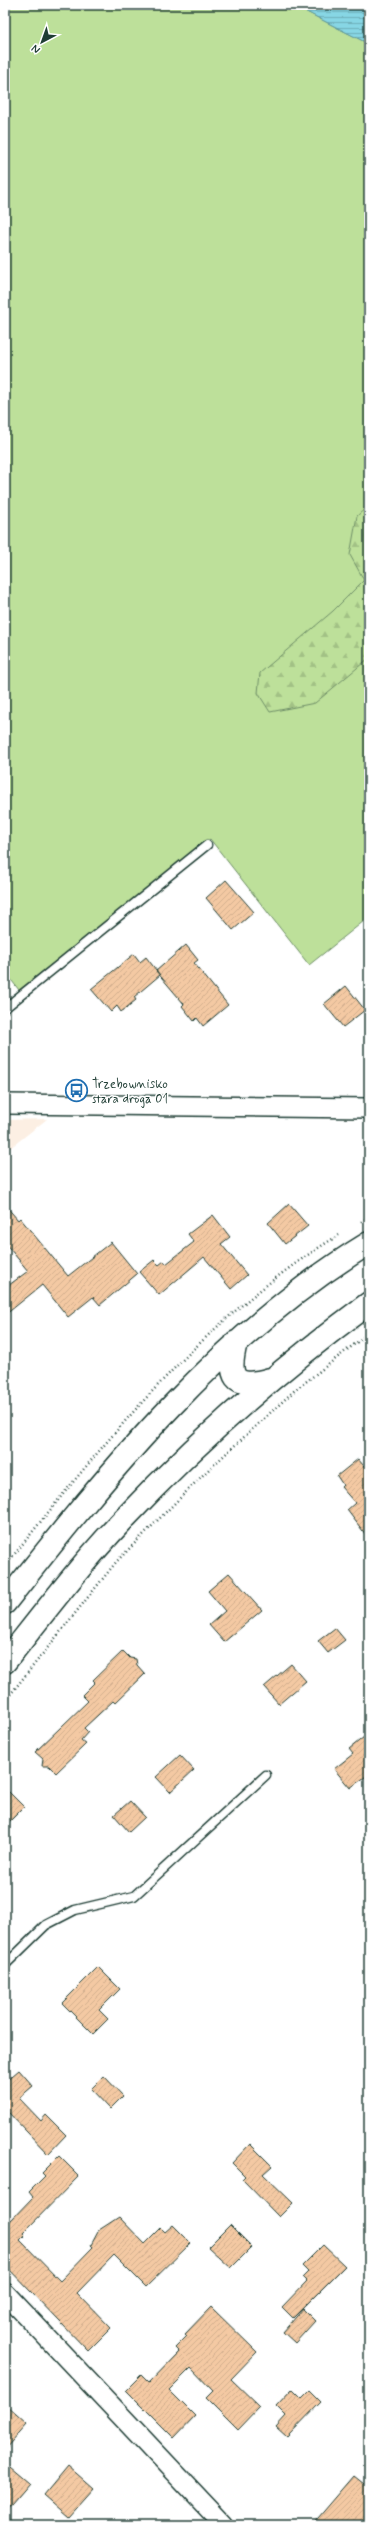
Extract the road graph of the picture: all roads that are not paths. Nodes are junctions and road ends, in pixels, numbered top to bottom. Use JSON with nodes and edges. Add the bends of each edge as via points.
{"nodes":[{"id":1,"x":207,"y":845,"type":"dead end"},
{"id":2,"x":5,"y":1008,"type":"edge"},
{"id":3,"x":5,"y":1104,"type":"edge"},
{"id":4,"x":369,"y":1108,"type":"edge"},
{"id":5,"x":369,"y":1243,"type":"edge"},
{"id":6,"x":369,"y":1303,"type":"edge"},
{"id":7,"x":236,"y":1342,"type":"junction"},
{"id":8,"x":270,"y":1379,"type":"junction"},
{"id":9,"x":5,"y":1603,"type":"edge"},
{"id":10,"x":5,"y":1662,"type":"edge"},
{"id":11,"x":266,"y":1775,"type":"dead end"},
{"id":12,"x":5,"y":1965,"type":"edge"},
{"id":13,"x":5,"y":2293,"type":"edge"},
{"id":14,"x":224,"y":2525,"type":"edge"}],
"edges":[{"from":1,"to":2,"type":"lane"},
{"from":3,"to":4,"type":"street"},
{"from":5,"to":7,"type":"main road","via":[[308,1284]]},
{"from":6,"to":8,"type":"main road"},
{"from":7,"to":8,"type":"main road","via":[[232,1372],[240,1382],[251,1385]]},
{"from":7,"to":9,"type":"main road","via":[[187,1389],[129,1453],[69,1522]]},
{"from":8,"to":10,"type":"main road","via":[[172,1470],[122,1521],[71,1578]]},
{"from":11,"to":12,"type":"lane","via":[[134,1896],[75,1910],[46,1925]]},
{"from":13,"to":14,"type":"street"}]}
